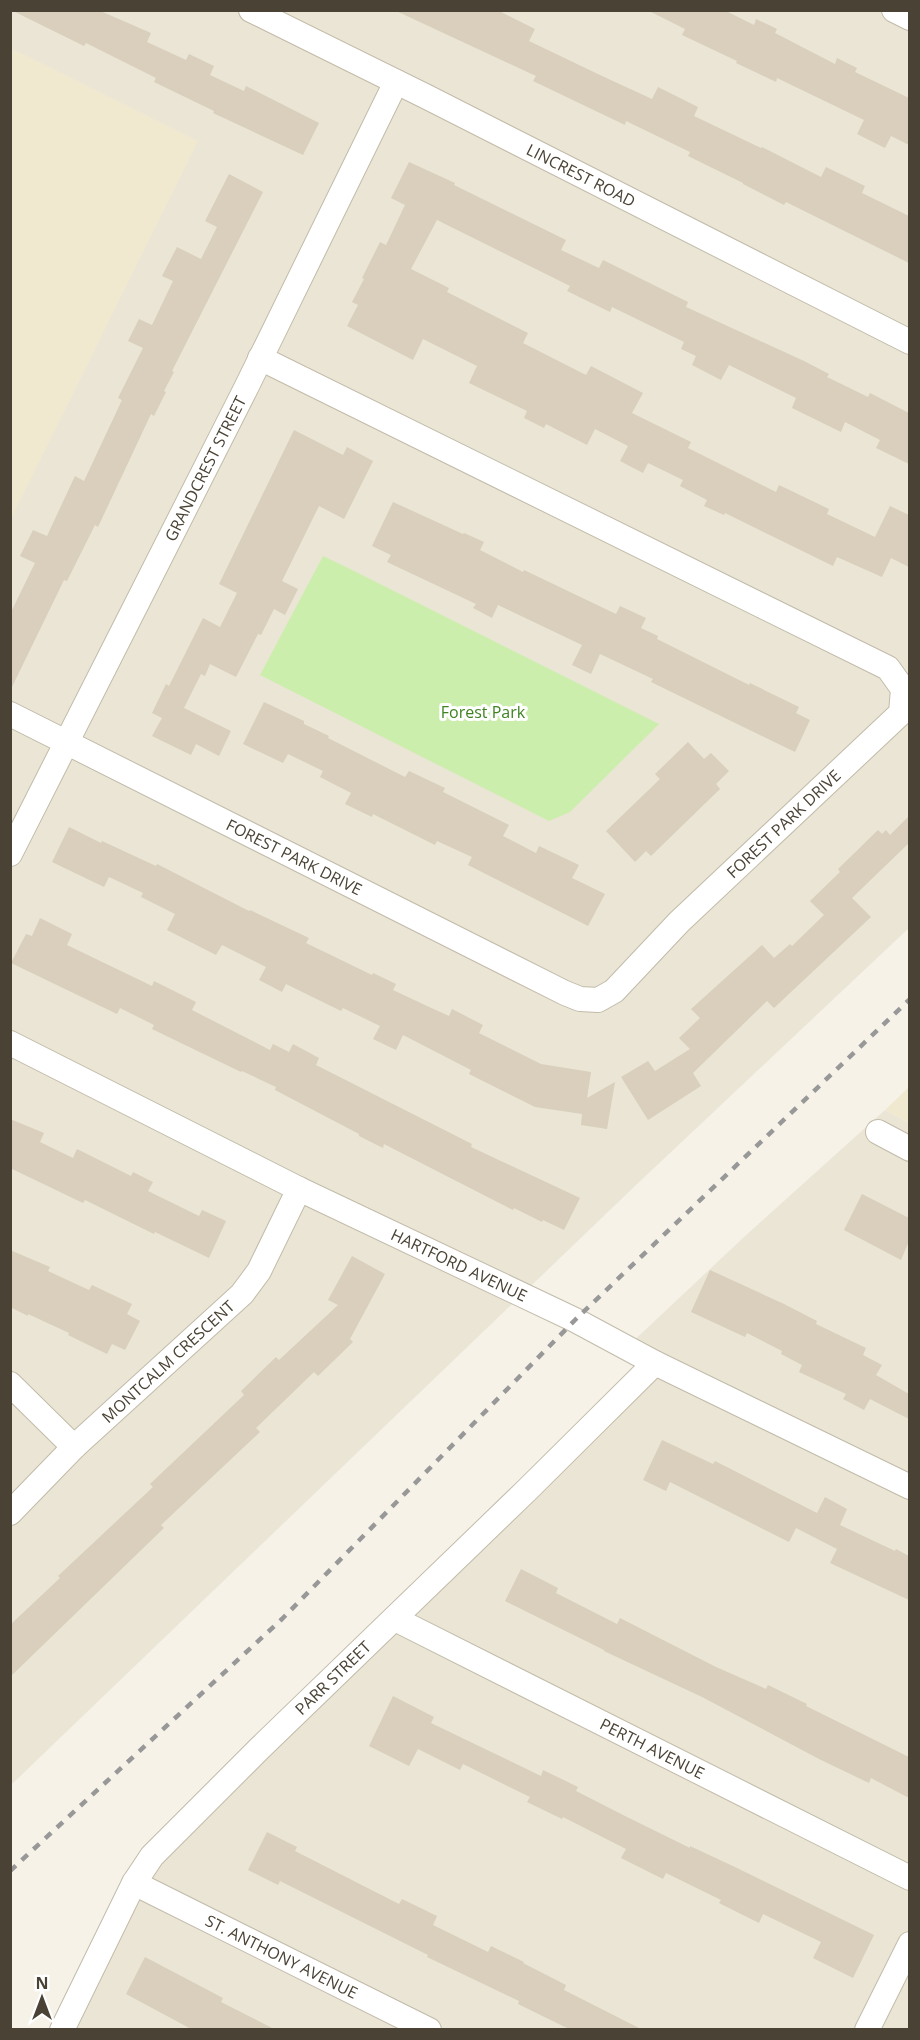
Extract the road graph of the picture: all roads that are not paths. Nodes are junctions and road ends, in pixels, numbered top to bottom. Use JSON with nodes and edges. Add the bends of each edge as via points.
{"nodes":[{"id":1,"x":251,"y":10,"type":"edge"},
{"id":2,"x":894,"y":10,"type":"edge"},
{"id":3,"x":909,"y":18,"type":"edge"},
{"id":4,"x":396,"y":82,"type":"junction"},
{"id":5,"x":909,"y":342,"type":"edge"},
{"id":6,"x":260,"y":358,"type":"junction"},
{"id":7,"x":10,"y":714,"type":"edge"},
{"id":8,"x":67,"y":742,"type":"junction"},
{"id":9,"x":10,"y":854,"type":"edge"},
{"id":10,"x":10,"y":1042,"type":"edge"},
{"id":11,"x":878,"y":1132,"type":"dead end"},
{"id":12,"x":909,"y":1149,"type":"edge"},
{"id":13,"x":298,"y":1189,"type":"junction"},
{"id":14,"x":655,"y":1363,"type":"junction"},
{"id":15,"x":10,"y":1384,"type":"edge"},
{"id":16,"x":74,"y":1448,"type":"junction"},
{"id":17,"x":909,"y":1487,"type":"edge"},
{"id":18,"x":10,"y":1513,"type":"edge"},
{"id":19,"x":395,"y":1619,"type":"junction"},
{"id":20,"x":909,"y":1878,"type":"edge"},
{"id":21,"x":134,"y":1883,"type":"junction"},
{"id":22,"x":909,"y":1944,"type":"edge"},
{"id":23,"x":62,"y":2030,"type":"edge"},
{"id":24,"x":429,"y":2030,"type":"edge"},
{"id":25,"x":867,"y":2030,"type":"edge"}],
"edges":[{"from":1,"to":4,"type":"street","name":"LINCREST ROAD"},
{"from":2,"to":3,"type":"street"},
{"from":4,"to":5,"type":"street","name":"LINCREST ROAD"},
{"from":4,"to":6,"type":"street","name":"GRANDCREST STREET"},
{"from":6,"to":8,"type":"street","name":"GRANDCREST STREET"},
{"from":6,"to":8,"type":"street","name":"FOREST PARK DRIVE","via":[[888,668],[903,689],[901,713],[679,922],[614,991],[598,1000],[565,993]]},
{"from":7,"to":8,"type":"street","name":"FOREST PARK DRIVE"},
{"from":8,"to":9,"type":"street","name":"GRANDCREST STREET"},
{"from":10,"to":13,"type":"street","name":"HARTFORD AVENUE"},
{"from":11,"to":12,"type":"street"},
{"from":13,"to":14,"type":"street","name":"HARTFORD AVENUE","via":[[575,1320]]},
{"from":13,"to":16,"type":"street","name":"MONTCALM CRESCENT","via":[[259,1271],[242,1294]]},
{"from":14,"to":17,"type":"street","name":"HARTFORD AVENUE"},
{"from":14,"to":19,"type":"street","name":"PARR STREET"},
{"from":15,"to":16,"type":"street"},
{"from":16,"to":18,"type":"street","name":"MONTCALM CRESCENT"},
{"from":19,"to":20,"type":"street","name":"PERTH AVENUE"},
{"from":19,"to":21,"type":"street","name":"PARR STREET","via":[[152,1856]]},
{"from":21,"to":23,"type":"street","name":"PARR STREET"},
{"from":21,"to":24,"type":"street","name":"ST. ANTHONY AVENUE"},
{"from":22,"to":25,"type":"street"}]}
